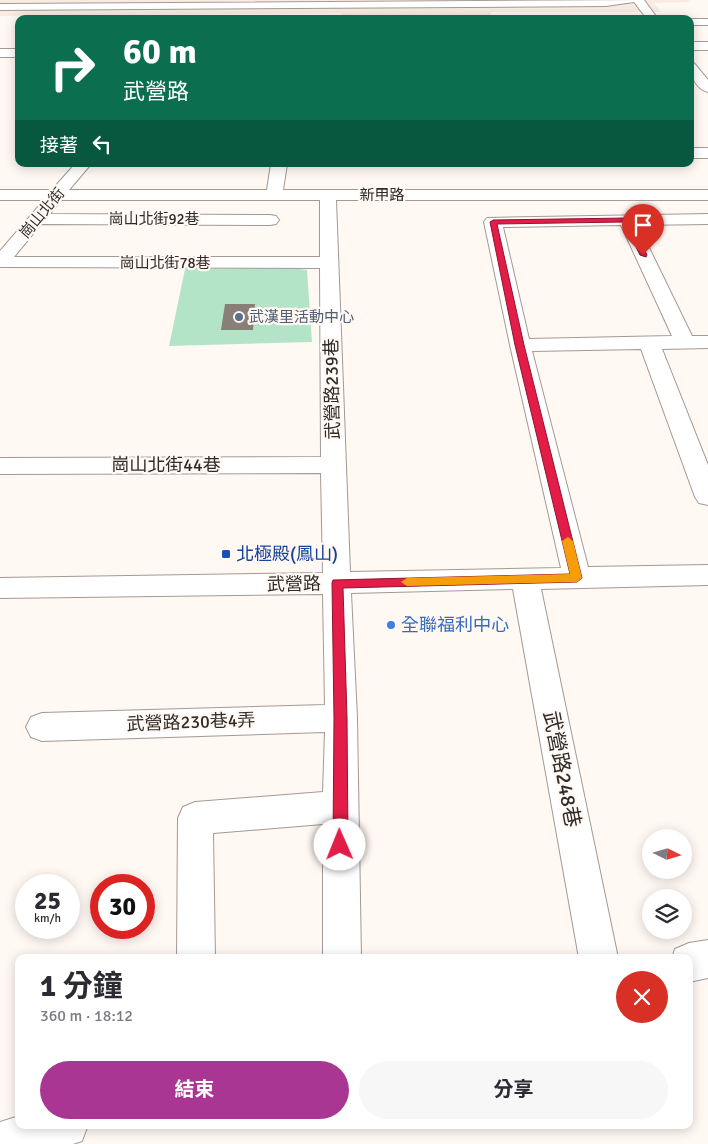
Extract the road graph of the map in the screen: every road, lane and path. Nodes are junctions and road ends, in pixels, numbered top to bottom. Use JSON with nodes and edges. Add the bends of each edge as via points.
{"nodes":[{"id":1,"x":238,"y":0,"type":"edge"},
{"id":2,"x":630,"y":0,"type":"edge"},
{"id":3,"x":638,"y":0,"type":"edge"},
{"id":4,"x":0,"y":2,"type":"edge"},
{"id":5,"x":458,"y":2,"type":"edge"},
{"id":6,"x":22,"y":3,"type":"edge"},
{"id":7,"x":480,"y":4,"type":"junction"},
{"id":8,"x":432,"y":5,"type":"edge"},
{"id":9,"x":0,"y":7,"type":"edge"},
{"id":10,"x":207,"y":8,"type":"edge"},
{"id":11,"x":333,"y":12,"type":"dead end"},
{"id":12,"x":484,"y":15,"type":"edge"},
{"id":13,"x":650,"y":15,"type":"edge"},
{"id":14,"x":15,"y":18,"type":"edge"},
{"id":15,"x":694,"y":22,"type":"edge"},
{"id":16,"x":708,"y":22,"type":"edge"},
{"id":17,"x":694,"y":46,"type":"edge"},
{"id":18,"x":708,"y":46,"type":"edge"},
{"id":19,"x":0,"y":53,"type":"edge"},
{"id":20,"x":15,"y":53,"type":"edge"},
{"id":21,"x":694,"y":68,"type":"edge"},
{"id":22,"x":694,"y":70,"type":"edge"},
{"id":23,"x":708,"y":70,"type":"edge"},
{"id":24,"x":708,"y":88,"type":"edge"},
{"id":25,"x":694,"y":153,"type":"edge"},
{"id":26,"x":708,"y":153,"type":"edge"},
{"id":27,"x":80,"y":167,"type":"edge"},
{"id":28,"x":279,"y":167,"type":"edge"},
{"id":29,"x":0,"y":195,"type":"edge"},
{"id":30,"x":57,"y":195,"type":"junction"},
{"id":31,"x":274,"y":195,"type":"junction"},
{"id":32,"x":328,"y":195,"type":"junction"},
{"id":33,"x":708,"y":195,"type":"edge"},
{"id":34,"x":708,"y":219,"type":"edge"},
{"id":35,"x":38,"y":220,"type":"junction"},
{"id":36,"x":270,"y":220,"type":"dead end"},
{"id":37,"x":627,"y":220,"type":"junction"},
{"id":38,"x":0,"y":262,"type":"edge"},
{"id":39,"x":330,"y":263,"type":"junction"},
{"id":40,"x":685,"y":342,"type":"junction"},
{"id":41,"x":708,"y":342,"type":"edge"},
{"id":42,"x":650,"y":343,"type":"junction"},
{"id":43,"x":520,"y":345,"type":"junction"},
{"id":44,"x":333,"y":465,"type":"junction"},
{"id":45,"x":0,"y":466,"type":"edge"},
{"id":46,"x":708,"y":497,"type":"edge"},
{"id":47,"x":577,"y":578,"type":"junction"},
{"id":48,"x":525,"y":580,"type":"junction"},
{"id":49,"x":706,"y":580,"type":"edge"},
{"id":50,"x":337,"y":583,"type":"junction"},
{"id":51,"x":0,"y":588,"type":"edge"},
{"id":52,"x":341,"y":718,"type":"junction"},
{"id":53,"x":42,"y":727,"type":"dead end"},
{"id":54,"x":340,"y":807,"type":"junction"},
{"id":55,"x":196,"y":954,"type":"edge"},
{"id":56,"x":342,"y":954,"type":"edge"},
{"id":57,"x":598,"y":954,"type":"edge"},
{"id":58,"x":708,"y":959,"type":"edge"},
{"id":59,"x":693,"y":962,"type":"edge"},
{"id":60,"x":52,"y":1129,"type":"edge"},
{"id":61,"x":0,"y":1144,"type":"edge"}],
"edges":[{"from":1,"to":10,"type":"street"},
{"from":2,"to":7,"type":"street","via":[[531,7]]},
{"from":3,"to":13,"type":"street"},
{"from":4,"to":6,"type":"street"},
{"from":5,"to":7,"type":"street"},
{"from":5,"to":8,"type":"street"},
{"from":6,"to":9,"type":"street"},
{"from":6,"to":10,"type":"street"},
{"from":6,"to":14,"type":"street","via":[[8,18]]},
{"from":7,"to":12,"type":"street"},
{"from":8,"to":10,"type":"street"},
{"from":10,"to":11,"type":"street"},
{"from":15,"to":16,"type":"street"},
{"from":17,"to":18,"type":"street"},
{"from":19,"to":20,"type":"street"},
{"from":21,"to":23,"type":"street"},
{"from":22,"to":24,"type":"street"},
{"from":25,"to":26,"type":"street"},
{"from":27,"to":30,"type":"street","name":"崗山北街"},
{"from":28,"to":31,"type":"street"},
{"from":29,"to":30,"type":"street","name":"新甲路"},
{"from":30,"to":31,"type":"street","name":"新甲路"},
{"from":30,"to":35,"type":"street","name":"崗山北街"},
{"from":31,"to":32,"type":"street","name":"新甲路"},
{"from":32,"to":33,"type":"street","name":"新甲路"},
{"from":32,"to":39,"type":"street","name":"武營路239巷"},
{"from":34,"to":37,"type":"street"},
{"from":35,"to":36,"type":"street","name":"崗山北街92巷"},
{"from":35,"to":38,"type":"street","name":"崗山北街"},
{"from":37,"to":40,"type":"street"},
{"from":37,"to":43,"type":"street","via":[[493,222]]},
{"from":38,"to":39,"type":"street","name":"崗山北街78巷"},
{"from":39,"to":44,"type":"street","name":"武營路239巷"},
{"from":40,"to":41,"type":"street"},
{"from":40,"to":42,"type":"street"},
{"from":42,"to":43,"type":"street"},
{"from":42,"to":46,"type":"street"},
{"from":43,"to":47,"type":"street"},
{"from":44,"to":45,"type":"street","name":"崗山北街44巷"},
{"from":44,"to":50,"type":"street","name":"武營路239巷"},
{"from":47,"to":48,"type":"street","name":"武營路"},
{"from":47,"to":49,"type":"street","name":"武營路"},
{"from":48,"to":50,"type":"street","name":"武營路"},
{"from":48,"to":57,"type":"street","name":"武營路248巷"},
{"from":50,"to":51,"type":"street","name":"武營路"},
{"from":50,"to":52,"type":"street","name":"武營路239巷"},
{"from":52,"to":53,"type":"street","name":"武營路230巷4弄"},
{"from":52,"to":54,"type":"street","name":"武營路239巷"},
{"from":54,"to":55,"type":"street","via":[[195,818]]},
{"from":54,"to":56,"type":"street","name":"武營路239巷"},
{"from":58,"to":59,"type":"street"},
{"from":60,"to":61,"type":"street"}]}
